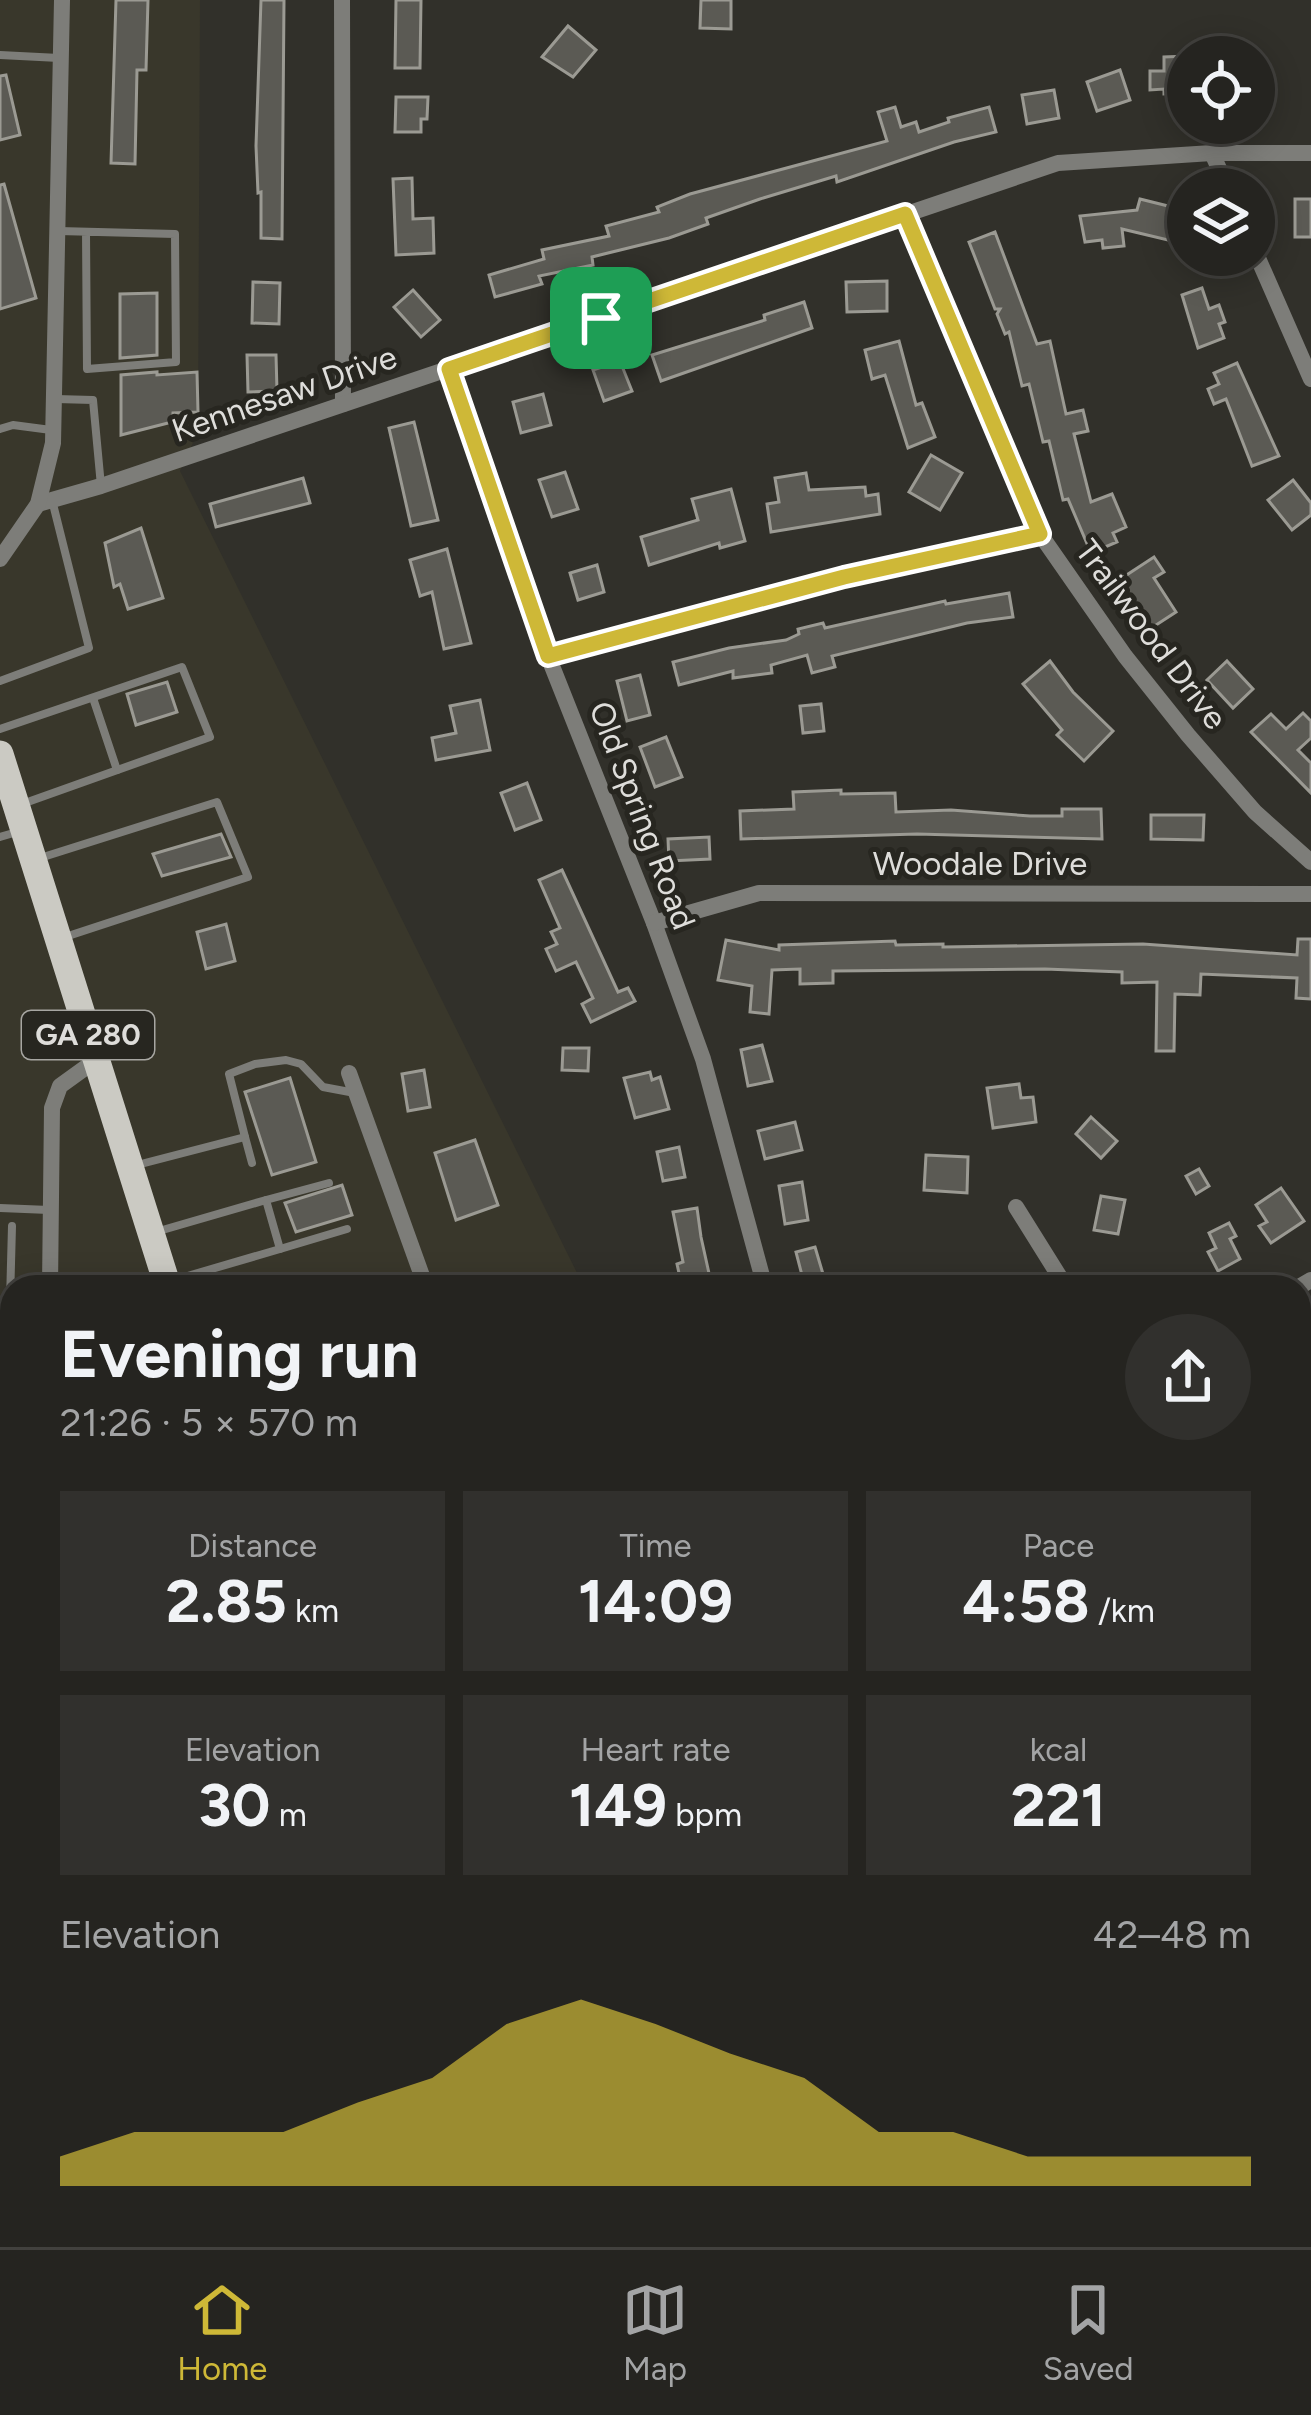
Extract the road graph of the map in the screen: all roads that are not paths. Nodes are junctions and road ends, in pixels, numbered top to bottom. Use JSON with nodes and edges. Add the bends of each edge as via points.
{"nodes":[{"id":1,"x":62,"y":0,"type":"edge"},
{"id":2,"x":342,"y":0,"type":"edge"},
{"id":3,"x":0,"y":55,"type":"edge"},
{"id":4,"x":61,"y":58,"type":"junction"},
{"id":5,"x":1311,"y":152,"type":"edge"},
{"id":6,"x":1212,"y":153,"type":"junction"},
{"id":7,"x":1219,"y":168,"type":"edge"},
{"id":8,"x":905,"y":214,"type":"junction"},
{"id":9,"x":58,"y":231,"type":"junction"},
{"id":10,"x":86,"y":232,"type":"junction"},
{"id":11,"x":1266,"y":276,"type":"edge"},
{"id":12,"x":449,"y":369,"type":"junction"},
{"id":13,"x":1311,"y":380,"type":"edge"},
{"id":14,"x":55,"y":398,"type":"junction"},
{"id":15,"x":343,"y":404,"type":"junction"},
{"id":16,"x":0,"y":429,"type":"edge"},
{"id":17,"x":54,"y":430,"type":"junction"},
{"id":18,"x":101,"y":486,"type":"junction"},
{"id":19,"x":45,"y":503,"type":"junction"},
{"id":20,"x":1040,"y":534,"type":"junction"},
{"id":21,"x":0,"y":559,"type":"edge"},
{"id":22,"x":548,"y":656,"type":"junction"},
{"id":23,"x":0,"y":681,"type":"edge"},
{"id":24,"x":93,"y":698,"type":"junction"},
{"id":25,"x":0,"y":729,"type":"edge"},
{"id":26,"x":0,"y":754,"type":"edge"},
{"id":27,"x":117,"y":770,"type":"junction"},
{"id":28,"x":14,"y":824,"type":"edge"},
{"id":29,"x":33,"y":861,"type":"junction"},
{"id":30,"x":1311,"y":862,"type":"edge"},
{"id":31,"x":1311,"y":894,"type":"edge"},
{"id":32,"x":654,"y":923,"type":"junction"},
{"id":33,"x":58,"y":940,"type":"junction"},
{"id":34,"x":96,"y":1060,"type":"junction"},
{"id":35,"x":349,"y":1073,"type":"dead end"},
{"id":36,"x":356,"y":1093,"type":"junction"},
{"id":37,"x":245,"y":1136,"type":"junction"},
{"id":38,"x":252,"y":1163,"type":"dead end"},
{"id":39,"x":130,"y":1167,"type":"junction"},
{"id":40,"x":329,"y":1183,"type":"dead end"},
{"id":41,"x":266,"y":1200,"type":"junction"},
{"id":42,"x":1016,"y":1207,"type":"dead end"},
{"id":43,"x":0,"y":1208,"type":"edge"},
{"id":44,"x":51,"y":1210,"type":"junction"},
{"id":45,"x":13,"y":1226,"type":"dead end"},
{"id":46,"x":347,"y":1229,"type":"dead end"},
{"id":47,"x":151,"y":1234,"type":"junction"},
{"id":48,"x":280,"y":1250,"type":"junction"},
{"id":49,"x":10,"y":1275,"type":"edge"},
{"id":50,"x":50,"y":1275,"type":"edge"},
{"id":51,"x":165,"y":1275,"type":"edge"},
{"id":52,"x":198,"y":1275,"type":"edge"},
{"id":53,"x":422,"y":1275,"type":"edge"},
{"id":54,"x":762,"y":1275,"type":"edge"},
{"id":55,"x":1058,"y":1275,"type":"edge"}],
"edges":[{"from":1,"to":4,"type":"street"},
{"from":2,"to":15,"type":"street"},
{"from":3,"to":4,"type":"lane"},
{"from":4,"to":9,"type":"street"},
{"from":5,"to":6,"type":"street","name":"Kennesaw Drive"},
{"from":6,"to":7,"type":"street"},
{"from":6,"to":8,"type":"street","name":"Kennesaw Drive","via":[[1058,163]]},
{"from":8,"to":12,"type":"street","name":"Kennesaw Drive"},
{"from":8,"to":20,"type":"street","name":"Trailwood Drive"},
{"from":9,"to":10,"type":"lane"},
{"from":9,"to":14,"type":"street"},
{"from":10,"to":10,"type":"lane","via":[[175,234],[176,362],[87,369]]},
{"from":11,"to":13,"type":"street"},
{"from":12,"to":15,"type":"street","name":"Kennesaw Drive"},
{"from":12,"to":22,"type":"street","name":"Old Spring Road"},
{"from":14,"to":17,"type":"street"},
{"from":14,"to":18,"type":"lane","via":[[93,400]]},
{"from":15,"to":18,"type":"street","name":"Kennesaw Drive"},
{"from":16,"to":17,"type":"lane"},
{"from":17,"to":19,"type":"street"},
{"from":18,"to":19,"type":"street","name":"Kennesaw Drive"},
{"from":19,"to":21,"type":"street"},
{"from":19,"to":23,"type":"lane","via":[[89,648]]},
{"from":20,"to":22,"type":"street"},
{"from":20,"to":30,"type":"street","name":"Trailwood Drive","via":[[1188,735]]},
{"from":22,"to":32,"type":"street","name":"Old Spring Road"},
{"from":24,"to":25,"type":"lane"},
{"from":24,"to":27,"type":"lane"},
{"from":24,"to":27,"type":"lane","via":[[182,668],[209,737]]},
{"from":26,"to":28,"type":"main road","number":"GA 280"},
{"from":27,"to":28,"type":"lane"},
{"from":28,"to":29,"type":"main road","number":"GA 280"},
{"from":29,"to":33,"type":"main road","number":"GA 280"},
{"from":29,"to":33,"type":"lane","via":[[217,802],[248,878]]},
{"from":31,"to":32,"type":"street","name":"Woodale Drive","via":[[759,893]]},
{"from":32,"to":54,"type":"street","name":"Old Spring Road","via":[[703,1059]]},
{"from":33,"to":34,"type":"main road","number":"GA 280"},
{"from":34,"to":39,"type":"main road","number":"GA 280"},
{"from":34,"to":44,"type":"street","via":[[60,1086],[52,1108]]},
{"from":35,"to":36,"type":"street"},
{"from":36,"to":37,"type":"lane","via":[[323,1087],[286,1060],[229,1074]]},
{"from":36,"to":53,"type":"street"},
{"from":37,"to":38,"type":"lane"},
{"from":37,"to":39,"type":"lane"},
{"from":39,"to":47,"type":"main road","number":"GA 280"},
{"from":40,"to":41,"type":"lane"},
{"from":41,"to":47,"type":"lane"},
{"from":41,"to":48,"type":"lane"},
{"from":42,"to":55,"type":"street"},
{"from":43,"to":44,"type":"lane"},
{"from":44,"to":50,"type":"street"},
{"from":45,"to":49,"type":"lane"},
{"from":46,"to":48,"type":"lane"},
{"from":47,"to":51,"type":"main road","number":"GA 280"},
{"from":48,"to":52,"type":"lane"}]}
